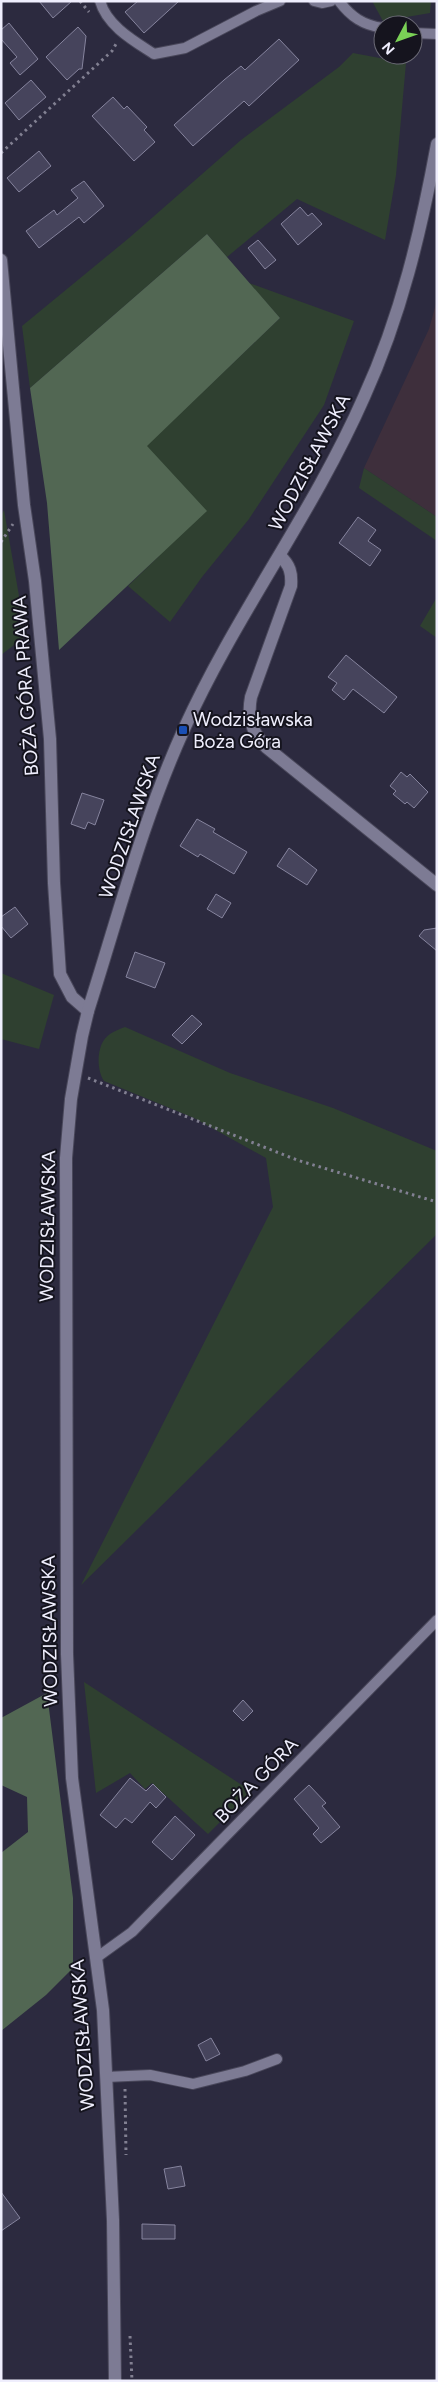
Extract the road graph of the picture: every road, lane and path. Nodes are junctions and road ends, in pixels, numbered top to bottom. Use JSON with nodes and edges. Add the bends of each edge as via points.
{"nodes":[{"id":1,"x":100,"y":1,"type":"edge"},
{"id":2,"x":280,"y":1,"type":"edge"},
{"id":3,"x":314,"y":1,"type":"edge"},
{"id":4,"x":331,"y":1,"type":"edge"},
{"id":5,"x":339,"y":1,"type":"edge"},
{"id":6,"x":112,"y":21,"type":"junction"},
{"id":7,"x":373,"y":26,"type":"edge"},
{"id":8,"x":423,"y":33,"type":"edge"},
{"id":9,"x":437,"y":34,"type":"edge"},
{"id":10,"x":437,"y":144,"type":"edge"},
{"id":11,"x":1,"y":153,"type":"edge"},
{"id":12,"x":1,"y":260,"type":"edge"},
{"id":13,"x":6,"y":352,"type":"edge"},
{"id":14,"x":280,"y":556,"type":"junction"},
{"id":15,"x":437,"y":885,"type":"edge"},
{"id":16,"x":88,"y":1011,"type":"junction"},
{"id":17,"x":76,"y":1073,"type":"junction"},
{"id":18,"x":437,"y":1202,"type":"edge"},
{"id":19,"x":437,"y":1620,"type":"edge"},
{"id":20,"x":96,"y":1958,"type":"junction"},
{"id":21,"x":277,"y":2059,"type":"dead end"},
{"id":22,"x":106,"y":2076,"type":"junction"},
{"id":23,"x":115,"y":2381,"type":"edge"}],
"edges":[{"from":1,"to":6,"type":"lane","via":[[103,11]]},
{"from":2,"to":6,"type":"lane","via":[[185,48],[154,54],[127,38]]},
{"from":3,"to":4,"type":"lane"},
{"from":5,"to":7,"type":"lane","via":[[350,16]]},
{"from":6,"to":11,"type":"path","via":[[110,32],[118,42],[112,51]]},
{"from":8,"to":9,"type":"lane"},
{"from":10,"to":14,"type":"main road","name":"WODZISŁAWSKA","via":[[424,216],[399,308],[381,356],[349,428]]},
{"from":12,"to":13,"type":"main road","name":"BOŻA GÓRA PRAWA"},
{"from":13,"to":16,"type":"main road","name":"BOŻA GÓRA PRAWA","via":[[36,581],[50,739],[60,974],[72,997]]},
{"from":14,"to":15,"type":"main road","via":[[290,566],[291,586],[251,697],[251,724],[266,748]]},
{"from":14,"to":16,"type":"main road","name":"WODZISŁAWSKA","via":[[212,670],[183,730],[145,833]]},
{"from":16,"to":17,"type":"main road","name":"WODZISŁAWSKA"},
{"from":17,"to":18,"type":"path","via":[[297,1160]]},
{"from":17,"to":20,"type":"main road","name":"WODZISŁAWSKA","via":[[66,1158],[65,1214],[67,1654],[72,1778]]},
{"from":19,"to":20,"type":"lane","name":"BOŻA GÓRA","via":[[132,1932]]},
{"from":20,"to":22,"type":"main road","name":"WODZISŁAWSKA","via":[[103,2010]]},
{"from":21,"to":22,"type":"lane","via":[[245,2072],[193,2084],[150,2075]]},
{"from":22,"to":23,"type":"main road","name":"WODZISŁAWSKA","via":[[113,2220]]}]}
